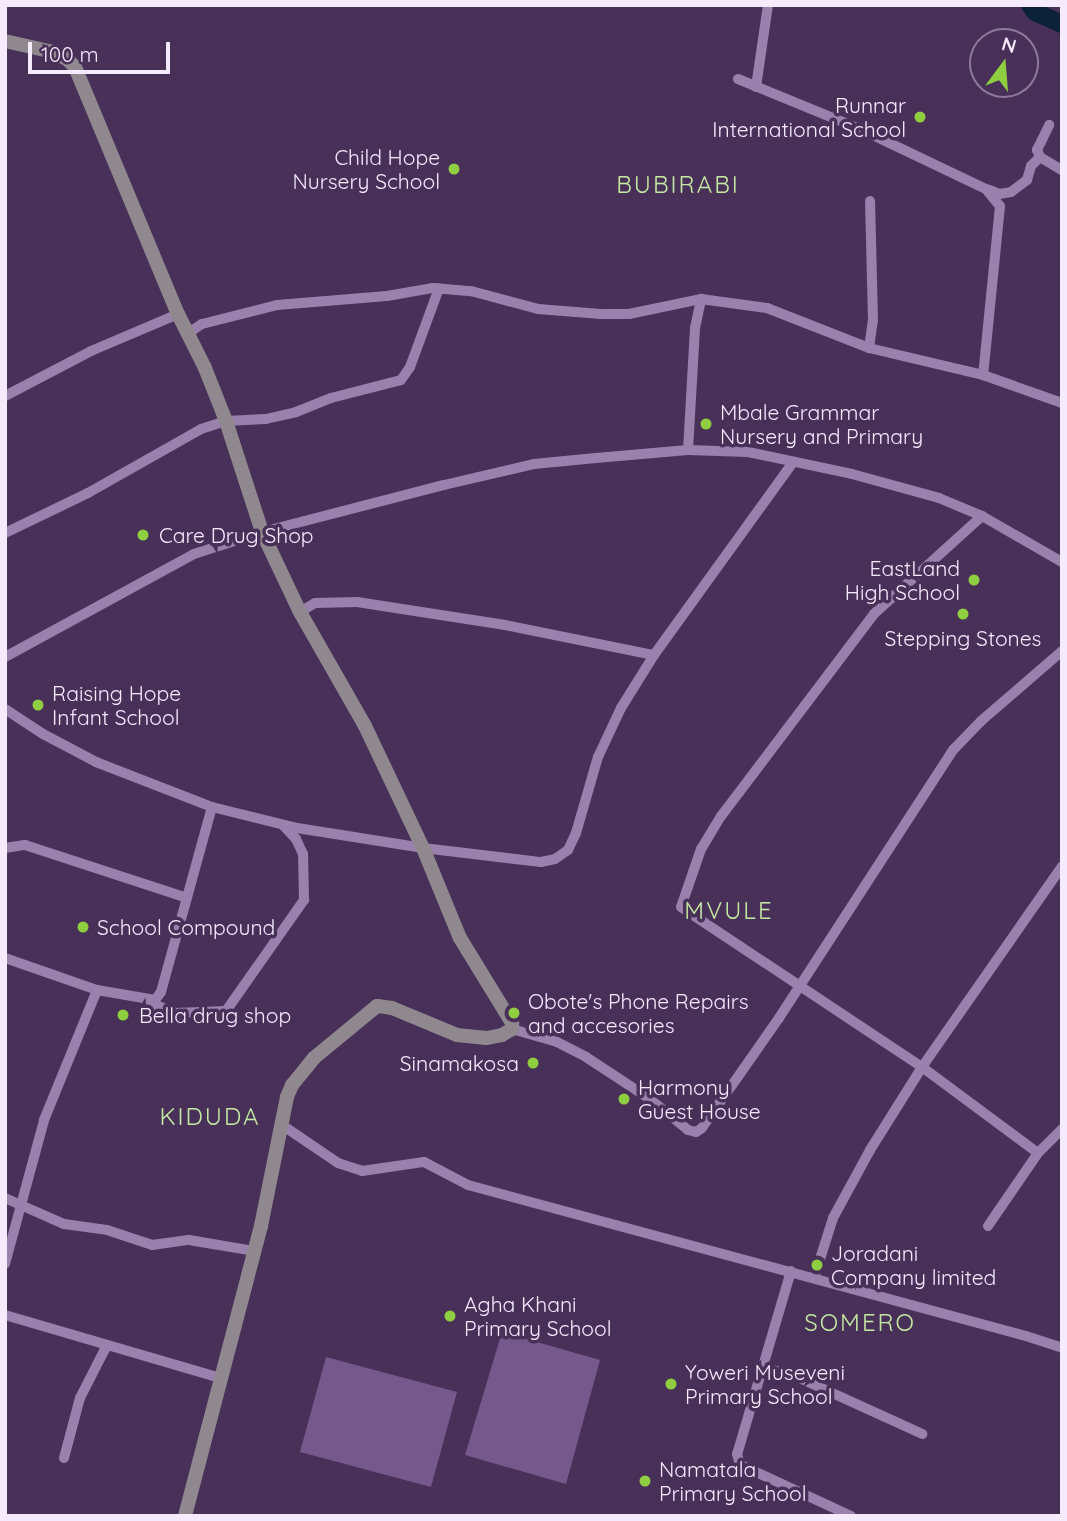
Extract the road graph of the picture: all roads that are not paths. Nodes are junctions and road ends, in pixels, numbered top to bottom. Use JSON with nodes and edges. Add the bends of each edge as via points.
{"nodes":[{"id":1,"x":768,"y":5,"type":"edge"},
{"id":2,"x":5,"y":41,"type":"edge"},
{"id":3,"x":738,"y":79,"type":"dead end"},
{"id":4,"x":756,"y":87,"type":"junction"},
{"id":5,"x":1049,"y":125,"type":"dead end"},
{"id":6,"x":1040,"y":157,"type":"junction"},
{"id":7,"x":1062,"y":170,"type":"edge"},
{"id":8,"x":986,"y":189,"type":"junction"},
{"id":9,"x":870,"y":201,"type":"dead end"},
{"id":10,"x":439,"y":288,"type":"junction"},
{"id":11,"x":701,"y":299,"type":"junction"},
{"id":12,"x":178,"y":314,"type":"junction"},
{"id":13,"x":187,"y":334,"type":"junction"},
{"id":14,"x":869,"y":348,"type":"junction"},
{"id":15,"x":983,"y":375,"type":"junction"},
{"id":16,"x":5,"y":396,"type":"edge"},
{"id":17,"x":1062,"y":403,"type":"edge"},
{"id":18,"x":226,"y":421,"type":"junction"},
{"id":19,"x":688,"y":450,"type":"junction"},
{"id":20,"x":793,"y":462,"type":"junction"},
{"id":21,"x":982,"y":516,"type":"junction"},
{"id":22,"x":262,"y":532,"type":"junction"},
{"id":23,"x":5,"y":533,"type":"edge"},
{"id":24,"x":1062,"y":562,"type":"edge"},
{"id":25,"x":300,"y":612,"type":"junction"},
{"id":26,"x":1062,"y":651,"type":"edge"},
{"id":27,"x":654,"y":655,"type":"junction"},
{"id":28,"x":5,"y":657,"type":"edge"},
{"id":29,"x":5,"y":709,"type":"edge"},
{"id":30,"x":212,"y":807,"type":"junction"},
{"id":31,"x":282,"y":825,"type":"junction"},
{"id":32,"x":5,"y":848,"type":"edge"},
{"id":33,"x":424,"y":848,"type":"junction"},
{"id":34,"x":1062,"y":866,"type":"edge"},
{"id":35,"x":187,"y":898,"type":"junction"},
{"id":36,"x":5,"y":958,"type":"edge"},
{"id":37,"x":800,"y":986,"type":"junction"},
{"id":38,"x":97,"y":990,"type":"junction"},
{"id":39,"x":144,"y":1000,"type":"junction"},
{"id":40,"x":512,"y":1029,"type":"junction"},
{"id":41,"x":922,"y":1067,"type":"junction"},
{"id":42,"x":282,"y":1125,"type":"junction"},
{"id":43,"x":1062,"y":1129,"type":"edge"},
{"id":44,"x":1038,"y":1153,"type":"junction"},
{"id":45,"x":5,"y":1198,"type":"edge"},
{"id":46,"x":22,"y":1204,"type":"junction"},
{"id":47,"x":988,"y":1226,"type":"dead end"},
{"id":48,"x":255,"y":1251,"type":"junction"},
{"id":49,"x":5,"y":1264,"type":"edge"},
{"id":50,"x":791,"y":1271,"type":"junction"},
{"id":51,"x":814,"y":1278,"type":"junction"},
{"id":52,"x":5,"y":1315,"type":"edge"},
{"id":53,"x":106,"y":1347,"type":"junction"},
{"id":54,"x":1062,"y":1349,"type":"edge"},
{"id":55,"x":762,"y":1367,"type":"junction"},
{"id":56,"x":220,"y":1378,"type":"junction"},
{"id":57,"x":922,"y":1434,"type":"dead end"},
{"id":58,"x":64,"y":1458,"type":"dead end"},
{"id":59,"x":185,"y":1516,"type":"edge"},
{"id":60,"x":850,"y":1516,"type":"edge"}],
"edges":[{"from":1,"to":4,"type":"street"},
{"from":2,"to":12,"type":"street","via":[[49,51],[75,67]]},
{"from":3,"to":4,"type":"street"},
{"from":4,"to":8,"type":"street","via":[[860,129]]},
{"from":5,"to":6,"type":"street","via":[[1037,150]]},
{"from":6,"to":7,"type":"street"},
{"from":6,"to":8,"type":"street","via":[[1027,180],[1011,192]]},
{"from":8,"to":15,"type":"street","via":[[1000,206]]},
{"from":9,"to":14,"type":"street","via":[[873,321]]},
{"from":10,"to":11,"type":"street","via":[[538,309],[601,314],[629,314]]},
{"from":10,"to":13,"type":"street","via":[[277,305],[202,324]]},
{"from":10,"to":18,"type":"street","via":[[401,380],[296,412]]},
{"from":11,"to":14,"type":"street","via":[[767,308]]},
{"from":11,"to":19,"type":"street"},
{"from":12,"to":13,"type":"street"},
{"from":12,"to":16,"type":"street","via":[[91,351]]},
{"from":13,"to":18,"type":"street"},
{"from":14,"to":15,"type":"street"},
{"from":15,"to":17,"type":"street"},
{"from":18,"to":22,"type":"street"},
{"from":18,"to":23,"type":"street","via":[[201,429],[88,493]]},
{"from":19,"to":20,"type":"street","via":[[748,452]]},
{"from":19,"to":22,"type":"street","via":[[534,464]]},
{"from":20,"to":21,"type":"street","via":[[939,498]]},
{"from":20,"to":27,"type":"street"},
{"from":21,"to":24,"type":"street"},
{"from":21,"to":37,"type":"street","via":[[874,614],[722,816],[701,849],[682,896],[681,906],[690,914]]},
{"from":22,"to":25,"type":"street"},
{"from":22,"to":28,"type":"street","via":[[194,554]]},
{"from":25,"to":27,"type":"street","via":[[315,603],[357,601]]},
{"from":25,"to":33,"type":"street","via":[[365,726]]},
{"from":26,"to":37,"type":"street","via":[[954,750]]},
{"from":27,"to":33,"type":"street","via":[[609,729],[568,850],[541,862]]},
{"from":29,"to":30,"type":"street","via":[[96,762]]},
{"from":30,"to":31,"type":"street"},
{"from":30,"to":35,"type":"street"},
{"from":31,"to":33,"type":"street"},
{"from":31,"to":39,"type":"street","via":[[303,853],[304,900],[226,1011],[175,1013]]},
{"from":32,"to":35,"type":"street","via":[[25,845]]},
{"from":33,"to":40,"type":"street","via":[[460,938]]},
{"from":34,"to":41,"type":"street"},
{"from":35,"to":39,"type":"street","via":[[161,992],[155,1000]]},
{"from":36,"to":38,"type":"street"},
{"from":37,"to":40,"type":"street","via":[[696,1132],[586,1057]]},
{"from":37,"to":41,"type":"street"},
{"from":38,"to":39,"type":"street"},
{"from":38,"to":46,"type":"street","via":[[44,1121]]},
{"from":40,"to":42,"type":"street","via":[[486,1038],[457,1035],[393,1008],[377,1006],[299,1076],[287,1097]]},
{"from":41,"to":44,"type":"street"},
{"from":41,"to":51,"type":"street","via":[[833,1218]]},
{"from":42,"to":48,"type":"street"},
{"from":42,"to":50,"type":"street","via":[[338,1163],[362,1171],[424,1163],[468,1185]]},
{"from":43,"to":44,"type":"street"},
{"from":44,"to":47,"type":"street"},
{"from":45,"to":46,"type":"street"},
{"from":46,"to":48,"type":"street","via":[[64,1224],[107,1230],[152,1245],[190,1240]]},
{"from":46,"to":49,"type":"street"},
{"from":48,"to":56,"type":"street"},
{"from":50,"to":51,"type":"street"},
{"from":50,"to":55,"type":"street"},
{"from":51,"to":54,"type":"street"},
{"from":52,"to":53,"type":"street"},
{"from":53,"to":56,"type":"street"},
{"from":53,"to":58,"type":"street","via":[[80,1398]]},
{"from":55,"to":57,"type":"street","via":[[795,1376]]},
{"from":55,"to":60,"type":"street","via":[[738,1461]]},
{"from":56,"to":59,"type":"street"}]}
